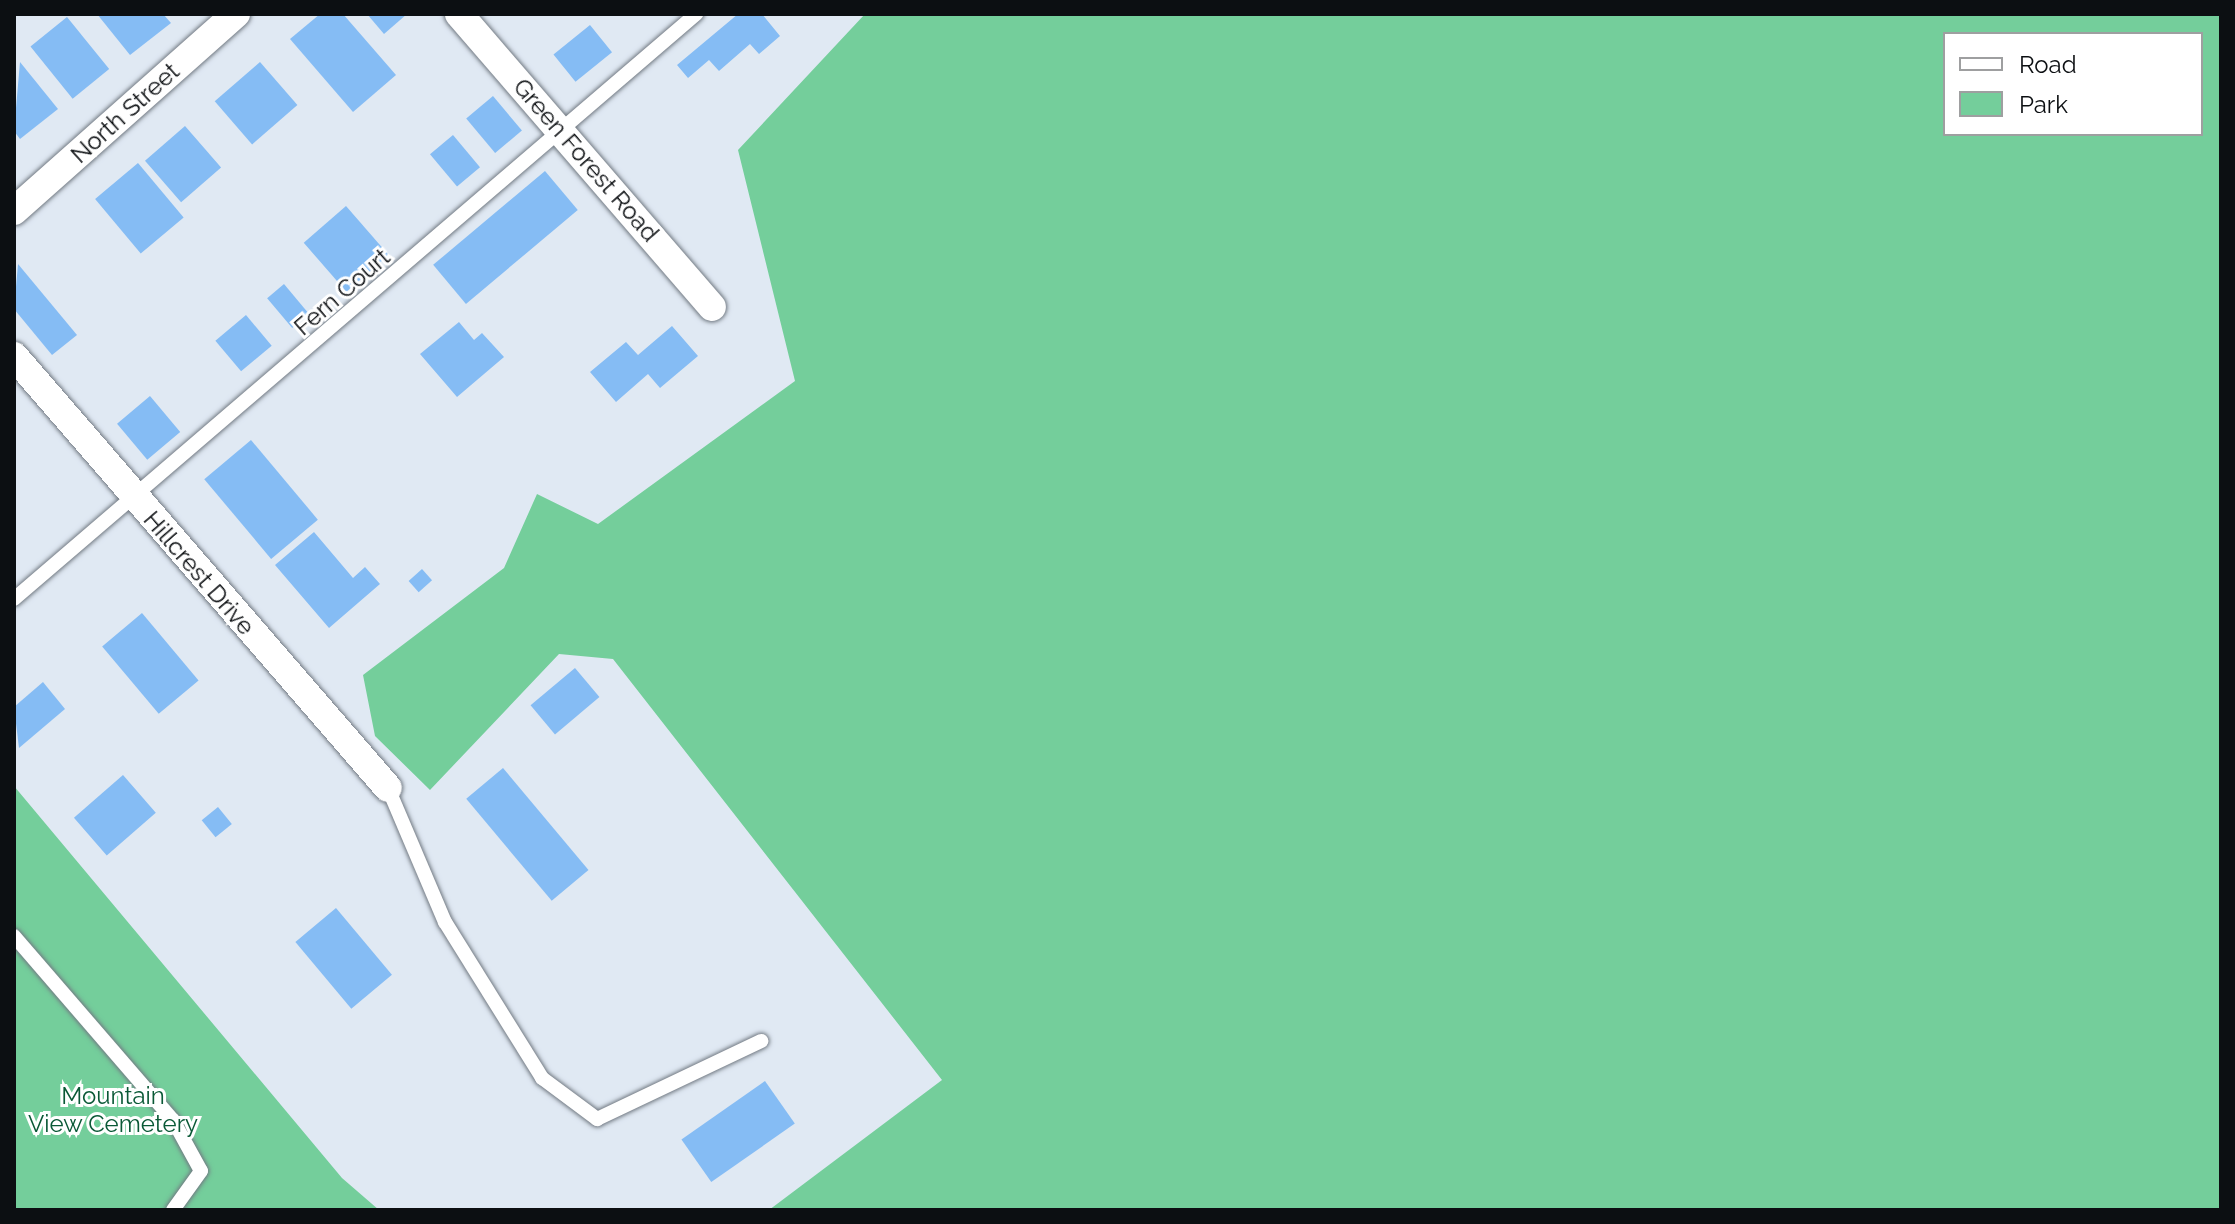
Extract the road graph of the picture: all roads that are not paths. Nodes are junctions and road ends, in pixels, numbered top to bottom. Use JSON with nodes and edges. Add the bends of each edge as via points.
{"nodes":[{"id":1,"x":236,"y":14,"type":"edge"},
{"id":2,"x":459,"y":14,"type":"edge"},
{"id":3,"x":696,"y":14,"type":"edge"},
{"id":4,"x":561,"y":131,"type":"junction"},
{"id":5,"x":14,"y":211,"type":"edge"},
{"id":6,"x":712,"y":307,"type":"dead end"},
{"id":7,"x":14,"y":356,"type":"edge"},
{"id":8,"x":134,"y":498,"type":"junction"},
{"id":9,"x":14,"y":599,"type":"edge"},
{"id":10,"x":388,"y":788,"type":"joint"},
{"id":11,"x":14,"y":936,"type":"edge"},
{"id":12,"x":761,"y":1041,"type":"dead end"},
{"id":13,"x":173,"y":1210,"type":"edge"}],
"edges":[{"from":1,"to":5,"type":"street","name":"North Street"},
{"from":2,"to":4,"type":"street","name":"Green Forest Road"},
{"from":3,"to":4,"type":"lane","name":"Fern Court"},
{"from":4,"to":6,"type":"street","name":"Green Forest Road"},
{"from":4,"to":8,"type":"lane","name":"Fern Court"},
{"from":7,"to":8,"type":"street","name":"Hillcrest Drive"},
{"from":8,"to":9,"type":"lane","name":"Fern Court"},
{"from":8,"to":10,"type":"street","name":"Hillcrest Drive"},
{"from":10,"to":12,"type":"lane","via":[[445,922],[542,1078],[597,1119]]},
{"from":11,"to":13,"type":"lane","via":[[173,1120],[201,1171]]}]}
